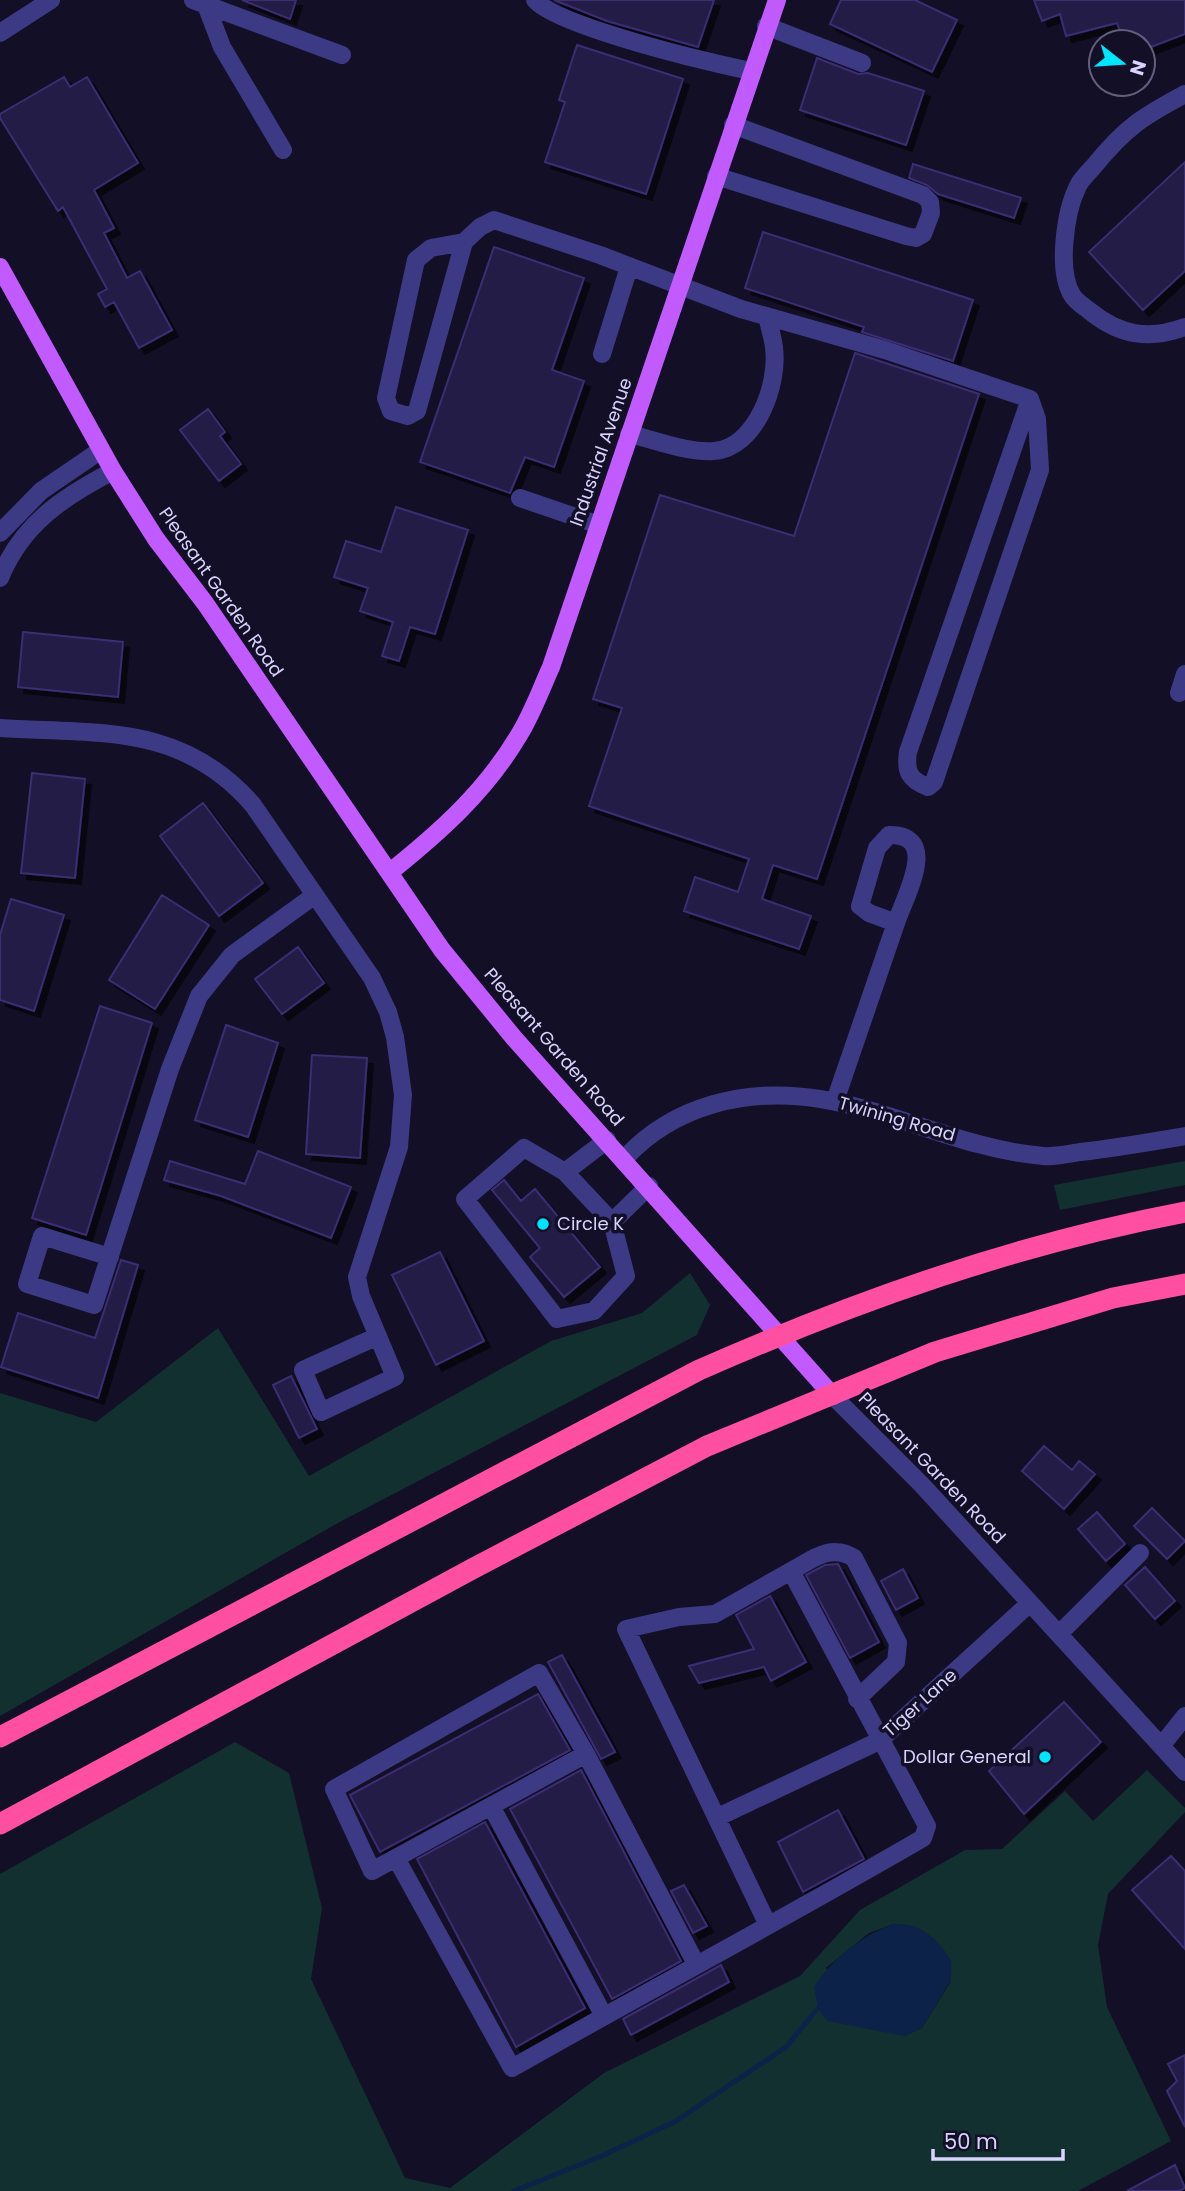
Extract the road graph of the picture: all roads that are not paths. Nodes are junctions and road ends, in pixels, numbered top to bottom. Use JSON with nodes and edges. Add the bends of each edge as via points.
{"nodes":[{"id":1,"x":51,"y":0,"type":"edge"},
{"id":2,"x":536,"y":0,"type":"edge"},
{"id":3,"x":777,"y":0,"type":"edge"},
{"id":4,"x":199,"y":2,"type":"edge"},
{"id":5,"x":766,"y":26,"type":"junction"},
{"id":6,"x":0,"y":33,"type":"edge"},
{"id":7,"x":342,"y":55,"type":"dead end"},
{"id":8,"x":862,"y":64,"type":"dead end"},
{"id":9,"x":751,"y":71,"type":"junction"},
{"id":10,"x":1185,"y":94,"type":"edge"},
{"id":11,"x":733,"y":125,"type":"junction"},
{"id":12,"x":283,"y":150,"type":"dead end"},
{"id":13,"x":716,"y":176,"type":"junction"},
{"id":14,"x":464,"y":242,"type":"junction"},
{"id":15,"x":0,"y":267,"type":"edge"},
{"id":16,"x":629,"y":267,"type":"junction"},
{"id":17,"x":679,"y":287,"type":"junction"},
{"id":18,"x":767,"y":316,"type":"junction"},
{"id":19,"x":1185,"y":327,"type":"edge"},
{"id":20,"x":601,"y":354,"type":"dead end"},
{"id":21,"x":1030,"y":399,"type":"junction"},
{"id":22,"x":629,"y":434,"type":"junction"},
{"id":23,"x":101,"y":450,"type":"junction"},
{"id":24,"x":113,"y":471,"type":"junction"},
{"id":25,"x":520,"y":498,"type":"dead end"},
{"id":26,"x":15,"y":516,"type":"junction"},
{"id":27,"x":599,"y":525,"type":"junction"},
{"id":28,"x":29,"y":529,"type":"junction"},
{"id":29,"x":0,"y":533,"type":"edge"},
{"id":30,"x":0,"y":578,"type":"edge"},
{"id":31,"x":1185,"y":674,"type":"edge"},
{"id":32,"x":1179,"y":693,"type":"dead end"},
{"id":33,"x":0,"y":728,"type":"edge"},
{"id":34,"x":390,"y":872,"type":"junction"},
{"id":35,"x":315,"y":895,"type":"junction"},
{"id":36,"x":896,"y":923,"type":"junction"},
{"id":37,"x":835,"y":1101,"type":"junction"},
{"id":38,"x":1185,"y":1136,"type":"edge"},
{"id":39,"x":607,"y":1140,"type":"junction"},
{"id":40,"x":625,"y":1158,"type":"junction"},
{"id":41,"x":565,"y":1172,"type":"junction"},
{"id":42,"x":649,"y":1186,"type":"junction"},
{"id":43,"x":1185,"y":1212,"type":"edge"},
{"id":44,"x":612,"y":1222,"type":"junction"},
{"id":45,"x":110,"y":1257,"type":"junction"},
{"id":46,"x":1185,"y":1284,"type":"edge"},
{"id":47,"x":780,"y":1334,"type":"junction"},
{"id":48,"x":378,"y":1336,"type":"junction"},
{"id":49,"x":833,"y":1396,"type":"junction"},
{"id":50,"x":1140,"y":1553,"type":"dead end"},
{"id":51,"x":790,"y":1571,"type":"junction"},
{"id":52,"x":1030,"y":1603,"type":"junction"},
{"id":53,"x":1059,"y":1634,"type":"junction"},
{"id":54,"x":857,"y":1699,"type":"junction"},
{"id":55,"x":1185,"y":1716,"type":"edge"},
{"id":56,"x":0,"y":1737,"type":"edge"},
{"id":57,"x":879,"y":1741,"type":"junction"},
{"id":58,"x":1162,"y":1745,"type":"junction"},
{"id":59,"x":586,"y":1754,"type":"junction"},
{"id":60,"x":1185,"y":1772,"type":"edge"},
{"id":61,"x":491,"y":1806,"type":"junction"},
{"id":62,"x":718,"y":1817,"type":"junction"},
{"id":63,"x":0,"y":1825,"type":"edge"},
{"id":64,"x":396,"y":1858,"type":"junction"},
{"id":65,"x":768,"y":1925,"type":"junction"},
{"id":66,"x":696,"y":1964,"type":"junction"},
{"id":67,"x":604,"y":2015,"type":"junction"}],
"edges":[{"from":1,"to":6,"type":"street"},
{"from":2,"to":9,"type":"street","via":[[567,18],[691,59]]},
{"from":3,"to":5,"type":"main road","name":"Industrial Avenue"},
{"from":4,"to":7,"type":"street"},
{"from":4,"to":12,"type":"street"},
{"from":5,"to":8,"type":"street"},
{"from":5,"to":9,"type":"main road","name":"Industrial Avenue"},
{"from":9,"to":11,"type":"main road","name":"Industrial Avenue"},
{"from":10,"to":19,"type":"street","via":[[1138,119],[1116,138],[1078,186],[1066,228],[1063,274],[1072,297],[1101,320],[1134,335],[1162,336]]},
{"from":11,"to":13,"type":"main road","name":"Industrial Avenue"},
{"from":11,"to":13,"type":"street","via":[[923,195],[930,202],[931,213],[923,234],[916,238]]},
{"from":13,"to":17,"type":"main road","name":"Industrial Avenue"},
{"from":14,"to":14,"type":"street","via":[[417,411],[408,416],[391,411],[386,398],[416,260],[431,248]]},
{"from":14,"to":16,"type":"street","via":[[494,220]]},
{"from":15,"to":23,"type":"main road","name":"Pleasant Garden Road"},
{"from":16,"to":17,"type":"street"},
{"from":16,"to":20,"type":"street"},
{"from":17,"to":18,"type":"street"},
{"from":17,"to":22,"type":"main road","name":"Industrial Avenue"},
{"from":18,"to":21,"type":"street"},
{"from":18,"to":22,"type":"street","via":[[775,350],[771,382],[750,432],[735,445],[714,451]]},
{"from":21,"to":21,"type":"street","via":[[908,752],[905,767],[910,776],[928,787],[934,782],[1040,470],[1037,419]]},
{"from":22,"to":27,"type":"main road","name":"Industrial Avenue"},
{"from":23,"to":24,"type":"main road","name":"Pleasant Garden Road"},
{"from":23,"to":26,"type":"street","via":[[55,479]]},
{"from":24,"to":28,"type":"street","via":[[62,499]]},
{"from":24,"to":34,"type":"main road","name":"Pleasant Garden Road"},
{"from":25,"to":27,"type":"street"},
{"from":26,"to":28,"type":"street"},
{"from":26,"to":29,"type":"street"},
{"from":27,"to":34,"type":"main road","name":"Industrial Avenue","via":[[551,667],[521,733],[483,788],[437,835]]},
{"from":28,"to":30,"type":"street"},
{"from":31,"to":32,"type":"street"},
{"from":33,"to":35,"type":"street","via":[[129,736],[187,753],[239,789]]},
{"from":34,"to":39,"type":"main road","name":"Pleasant Garden Road","via":[[466,979]]},
{"from":35,"to":45,"type":"street","via":[[232,955],[199,996],[170,1069]]},
{"from":35,"to":48,"type":"street","via":[[372,978],[388,1012],[401,1064],[397,1157],[357,1277]]},
{"from":36,"to":36,"type":"street","via":[[919,857],[916,846],[902,835],[889,835],[877,848],[860,906]]},
{"from":36,"to":37,"type":"street"},
{"from":37,"to":38,"type":"street","name":"Twining Road","via":[[992,1147],[1046,1157]]},
{"from":37,"to":40,"type":"street","name":"Twining Road","via":[[775,1094],[743,1096],[696,1109],[662,1126]]},
{"from":39,"to":40,"type":"main road","name":"Pleasant Garden Road"},
{"from":39,"to":41,"type":"street"},
{"from":40,"to":42,"type":"main road","name":"Pleasant Garden Road"},
{"from":41,"to":44,"type":"street"},
{"from":41,"to":44,"type":"street","via":[[524,1148],[466,1199],[557,1319],[594,1311],[626,1276]]},
{"from":42,"to":44,"type":"street"},
{"from":42,"to":47,"type":"main road","name":"Pleasant Garden Road"},
{"from":43,"to":47,"type":"highway","via":[[1125,1223],[962,1267]]},
{"from":45,"to":45,"type":"street","via":[[94,1305],[27,1284],[41,1236]]},
{"from":46,"to":49,"type":"highway","via":[[1113,1298],[935,1352]]},
{"from":47,"to":49,"type":"main road","name":"Pleasant Garden Road"},
{"from":47,"to":56,"type":"highway","via":[[699,1370]]},
{"from":48,"to":48,"type":"street","via":[[395,1377],[321,1412],[303,1370]]},
{"from":49,"to":52,"type":"street","name":"Pleasant Garden Road"},
{"from":49,"to":63,"type":"highway","via":[[695,1453]]},
{"from":50,"to":53,"type":"street"},
{"from":51,"to":54,"type":"street"},
{"from":51,"to":54,"type":"street","via":[[828,1551],[841,1550],[854,1558],[898,1643],[896,1662]]},
{"from":51,"to":62,"type":"street","via":[[715,1614],[626,1629]]},
{"from":52,"to":53,"type":"street","name":"Pleasant Garden Road"},
{"from":52,"to":57,"type":"street","name":"Tiger Lane"},
{"from":53,"to":58,"type":"street","name":"Pleasant Garden Road"},
{"from":54,"to":57,"type":"street"},
{"from":55,"to":58,"type":"street"},
{"from":57,"to":62,"type":"street","name":"Tiger Lane"},
{"from":57,"to":65,"type":"street","via":[[927,1826],[923,1838]]},
{"from":58,"to":60,"type":"street","name":"Pleasant Garden Road"},
{"from":59,"to":61,"type":"street"},
{"from":59,"to":64,"type":"street","via":[[539,1673],[334,1789],[373,1871]]},
{"from":59,"to":66,"type":"street"},
{"from":61,"to":64,"type":"street"},
{"from":61,"to":67,"type":"street"},
{"from":62,"to":65,"type":"street"},
{"from":64,"to":67,"type":"street","via":[[512,2068]]},
{"from":65,"to":66,"type":"street"},
{"from":66,"to":67,"type":"street"}]}
